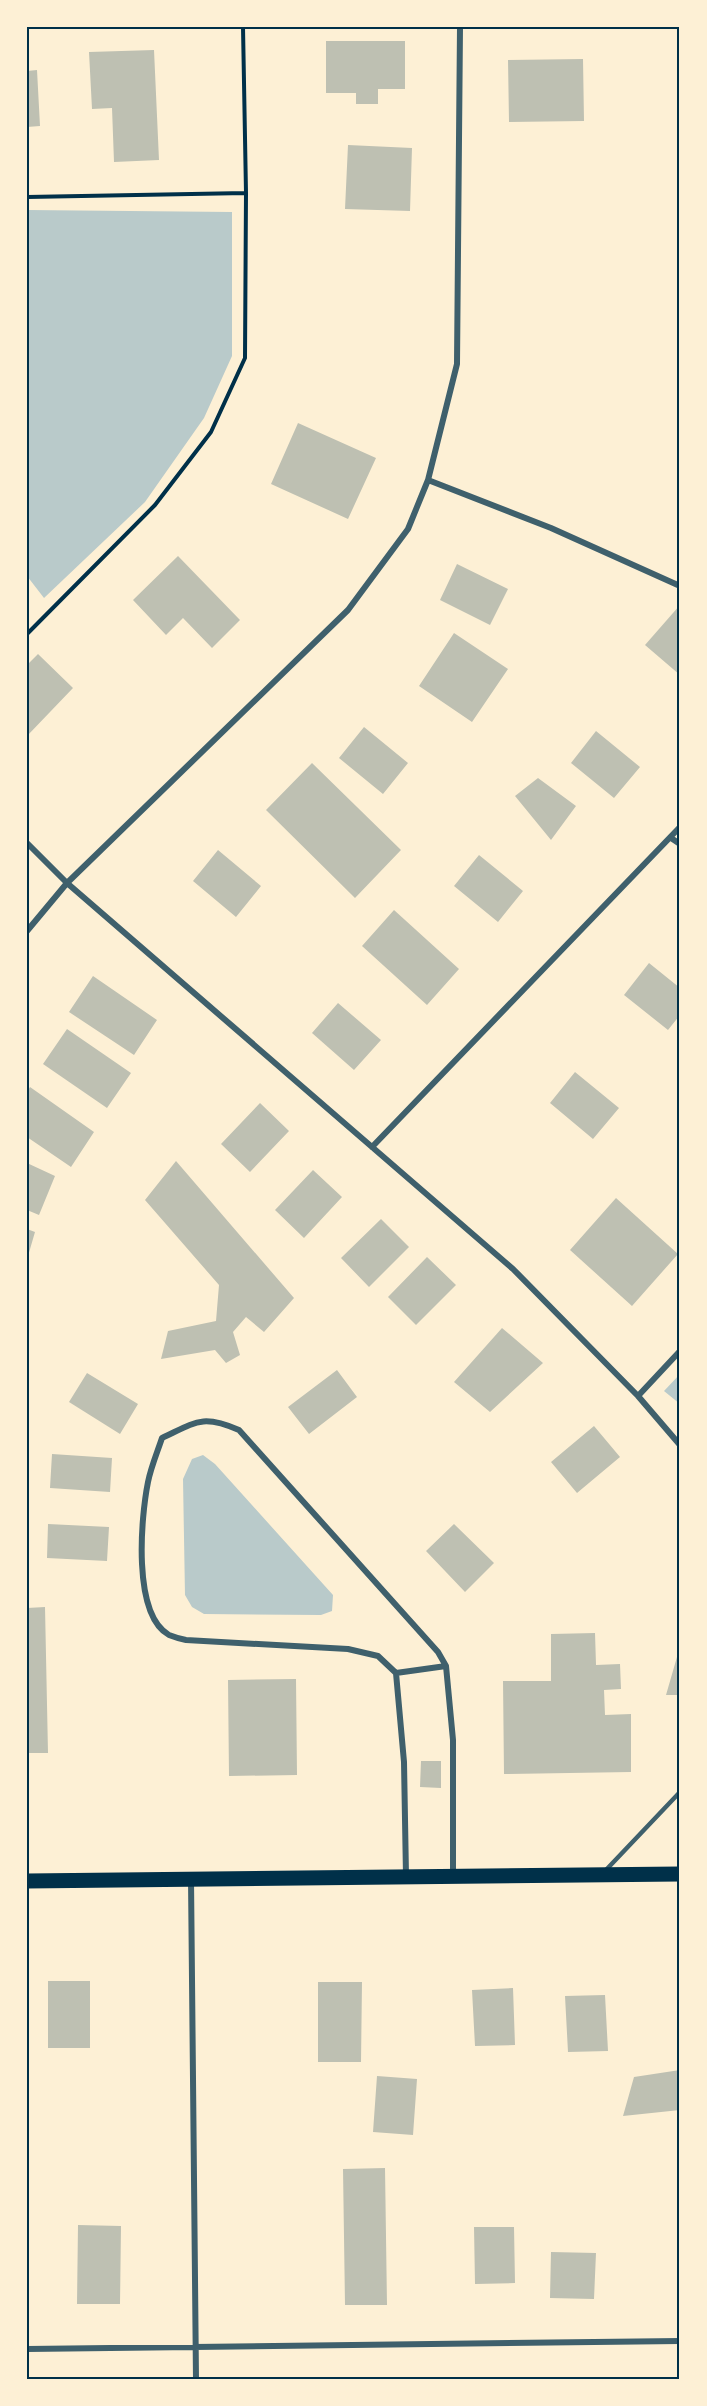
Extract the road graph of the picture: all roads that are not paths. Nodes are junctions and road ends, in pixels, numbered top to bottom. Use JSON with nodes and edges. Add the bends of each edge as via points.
{"nodes":[{"id":1,"x":460,"y":27,"type":"edge"},
{"id":2,"x":428,"y":480,"type":"junction"},
{"id":3,"x":680,"y":586,"type":"edge"},
{"id":4,"x":680,"y":827,"type":"edge"},
{"id":5,"x":671,"y":838,"type":"junction"},
{"id":6,"x":27,"y":843,"type":"edge"},
{"id":7,"x":680,"y":844,"type":"edge"},
{"id":8,"x":68,"y":883,"type":"junction"},
{"id":9,"x":27,"y":931,"type":"edge"},
{"id":10,"x":372,"y":1147,"type":"junction"},
{"id":11,"x":680,"y":1351,"type":"edge"},
{"id":12,"x":638,"y":1396,"type":"junction"},
{"id":13,"x":680,"y":1445,"type":"edge"},
{"id":14,"x":446,"y":1666,"type":"junction"},
{"id":15,"x":396,"y":1673,"type":"junction"},
{"id":16,"x":680,"y":1792,"type":"edge"},
{"id":17,"x":680,"y":1874,"type":"edge"},
{"id":18,"x":601,"y":1875,"type":"junction"},
{"id":19,"x":406,"y":1877,"type":"junction"},
{"id":20,"x":453,"y":1878,"type":"junction"},
{"id":21,"x":191,"y":1880,"type":"junction"},
{"id":22,"x":27,"y":1881,"type":"edge"},
{"id":23,"x":680,"y":2341,"type":"edge"},
{"id":24,"x":195,"y":2347,"type":"junction"},
{"id":25,"x":27,"y":2349,"type":"edge"},
{"id":26,"x":196,"y":2379,"type":"edge"}],
"edges":[{"from":1,"to":2,"type":"street","via":[[457,364]]},
{"from":2,"to":3,"type":"street","via":[[551,528]]},
{"from":2,"to":8,"type":"street","via":[[408,529],[348,610]]},
{"from":4,"to":5,"type":"street"},
{"from":5,"to":7,"type":"street"},
{"from":5,"to":10,"type":"street"},
{"from":6,"to":8,"type":"street"},
{"from":8,"to":9,"type":"street"},
{"from":8,"to":10,"type":"street"},
{"from":10,"to":12,"type":"street","via":[[513,1269]]},
{"from":11,"to":12,"type":"street"},
{"from":12,"to":13,"type":"street"},
{"from":14,"to":15,"type":"street"},
{"from":14,"to":15,"type":"street","via":[[438,1652],[238,1430],[220,1422],[200,1420],[162,1438],[148,1480],[142,1524],[142,1582],[155,1621],[168,1634],[186,1640],[348,1649],[378,1656]]},
{"from":14,"to":20,"type":"street","via":[[453,1740]]},
{"from":15,"to":19,"type":"street","via":[[404,1762]]},
{"from":16,"to":18,"type":"lane"},
{"from":17,"to":18,"type":"main road"},
{"from":18,"to":20,"type":"main road"},
{"from":19,"to":20,"type":"main road"},
{"from":19,"to":21,"type":"main road"},
{"from":21,"to":22,"type":"main road"},
{"from":21,"to":24,"type":"street"},
{"from":23,"to":24,"type":"street"},
{"from":24,"to":25,"type":"street"},
{"from":24,"to":26,"type":"street"}]}
